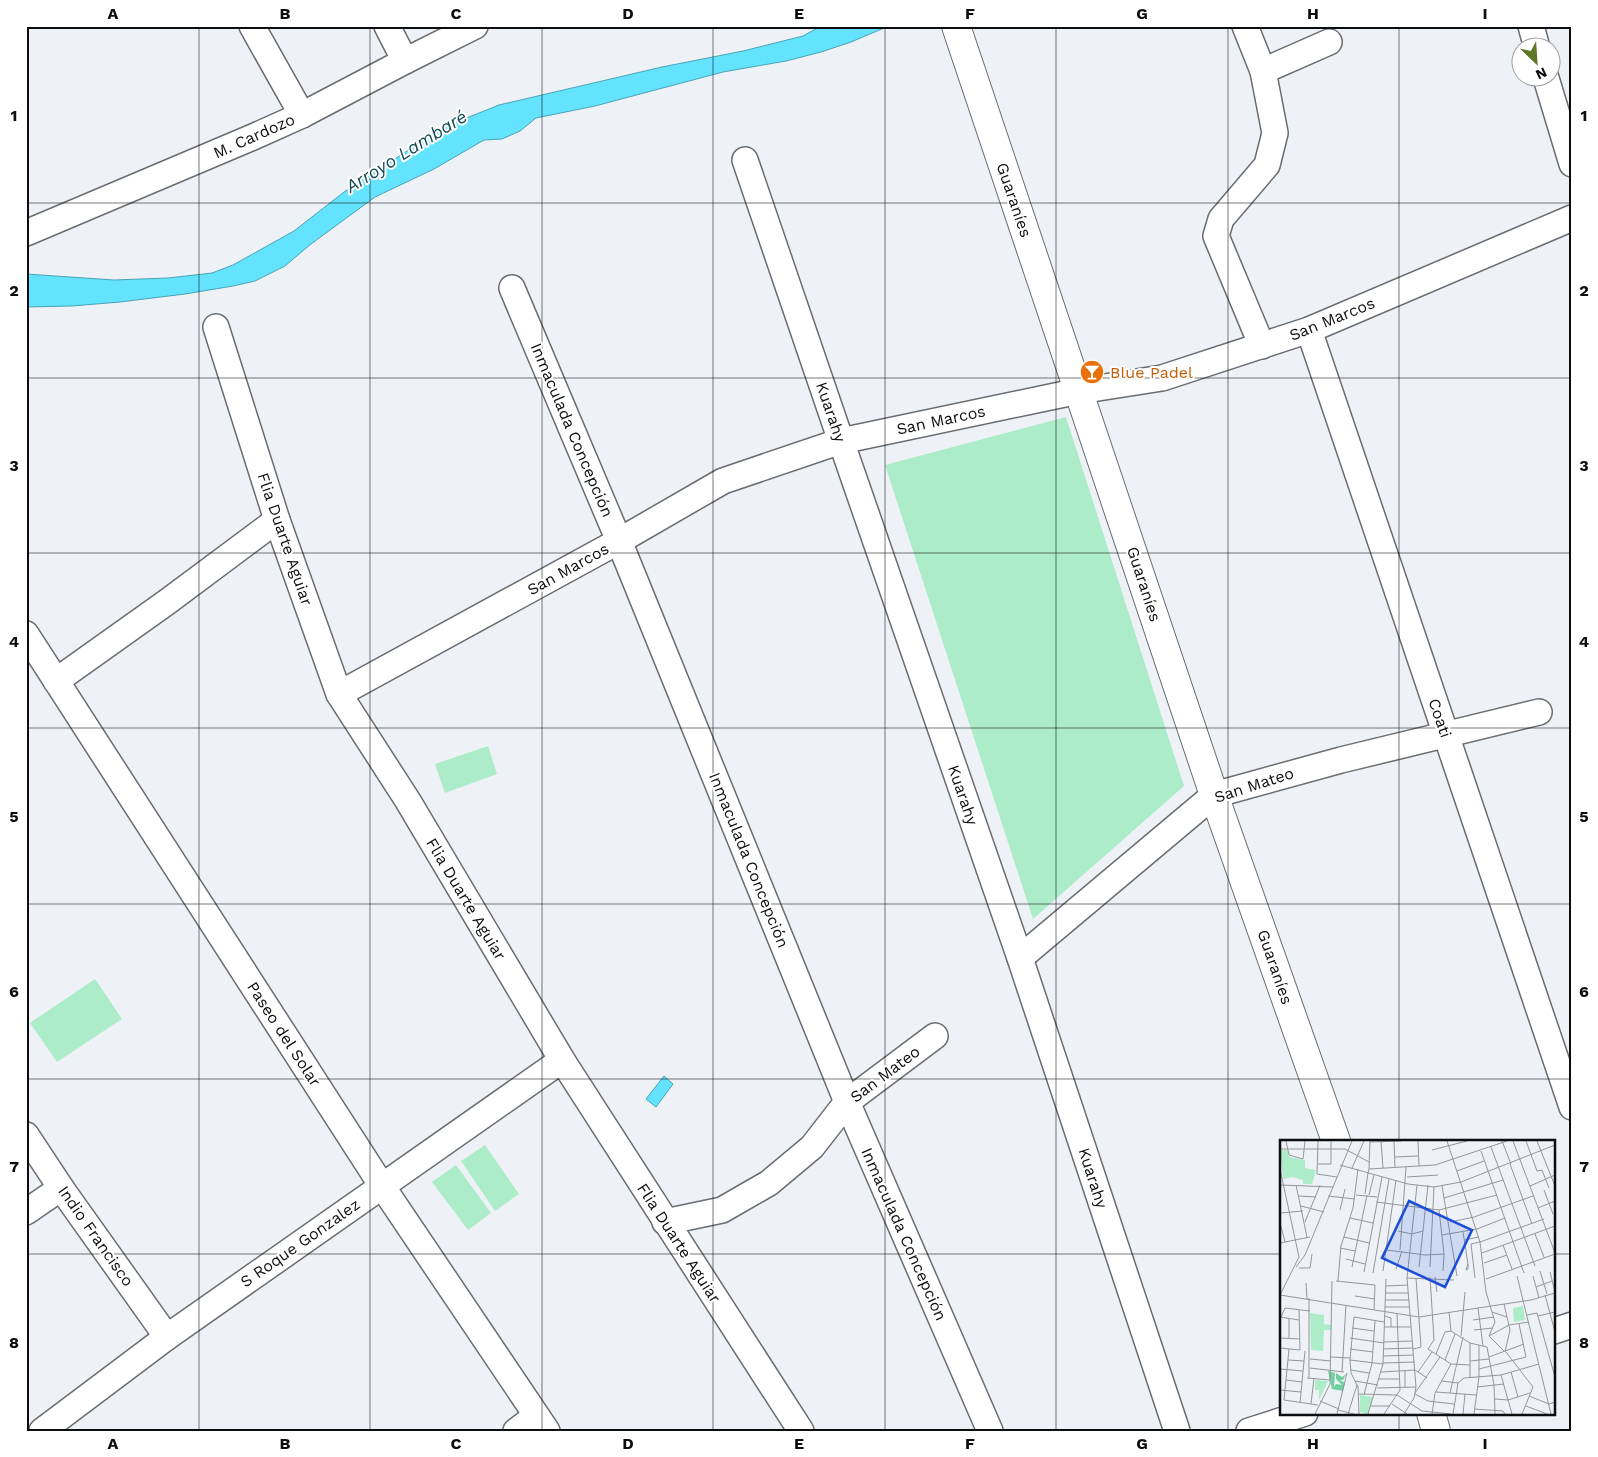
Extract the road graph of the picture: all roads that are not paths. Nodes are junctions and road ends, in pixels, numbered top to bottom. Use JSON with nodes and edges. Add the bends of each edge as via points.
{"nodes":[{"id":1,"x":252,"y":26,"type":"edge"},
{"id":2,"x":387,"y":26,"type":"edge"},
{"id":3,"x":475,"y":26,"type":"edge"},
{"id":4,"x":956,"y":26,"type":"edge"},
{"id":5,"x":1245,"y":26,"type":"edge"},
{"id":6,"x":1530,"y":26,"type":"edge"},
{"id":7,"x":1534,"y":38,"type":"edge"},
{"id":8,"x":1329,"y":42,"type":"dead end"},
{"id":9,"x":405,"y":61,"type":"junction"},
{"id":10,"x":1263,"y":71,"type":"junction"},
{"id":11,"x":1549,"y":88,"type":"edge"},
{"id":12,"x":302,"y":115,"type":"junction"},
{"id":13,"x":745,"y":160,"type":"dead end"},
{"id":14,"x":1572,"y":164,"type":"edge"},
{"id":15,"x":1572,"y":218,"type":"edge"},
{"id":16,"x":26,"y":233,"type":"edge"},
{"id":17,"x":512,"y":288,"type":"dead end"},
{"id":18,"x":216,"y":327,"type":"dead end"},
{"id":19,"x":1309,"y":330,"type":"junction"},
{"id":20,"x":1262,"y":346,"type":"junction"},
{"id":21,"x":1079,"y":391,"type":"junction"},
{"id":22,"x":841,"y":441,"type":"junction"},
{"id":23,"x":277,"y":520,"type":"junction"},
{"id":24,"x":619,"y":541,"type":"junction"},
{"id":25,"x":26,"y":634,"type":"edge"},
{"id":26,"x":56,"y":681,"type":"junction"},
{"id":27,"x":340,"y":694,"type":"junction"},
{"id":28,"x":1539,"y":712,"type":"dead end"},
{"id":29,"x":1446,"y":734,"type":"junction"},
{"id":30,"x":1214,"y":795,"type":"junction"},
{"id":31,"x":1020,"y":958,"type":"junction"},
{"id":32,"x":935,"y":1036,"type":"dead end"},
{"id":33,"x":562,"y":1060,"type":"junction"},
{"id":34,"x":847,"y":1102,"type":"junction"},
{"id":35,"x":1572,"y":1107,"type":"edge"},
{"id":36,"x":26,"y":1135,"type":"edge"},
{"id":37,"x":1336,"y":1140,"type":"edge"},
{"id":38,"x":382,"y":1186,"type":"junction"},
{"id":39,"x":61,"y":1188,"type":"junction"},
{"id":40,"x":26,"y":1212,"type":"edge"},
{"id":41,"x":665,"y":1222,"type":"junction"},
{"id":42,"x":1572,"y":1325,"type":"edge"},
{"id":43,"x":1556,"y":1330,"type":"edge"},
{"id":44,"x":167,"y":1337,"type":"junction"},
{"id":45,"x":1302,"y":1414,"type":"edge"},
{"id":46,"x":1431,"y":1414,"type":"edge"},
{"id":47,"x":542,"y":1424,"type":"edge"},
{"id":48,"x":42,"y":1431,"type":"edge"},
{"id":49,"x":516,"y":1431,"type":"edge"},
{"id":50,"x":801,"y":1431,"type":"edge"},
{"id":51,"x":990,"y":1431,"type":"edge"},
{"id":52,"x":1177,"y":1431,"type":"edge"},
{"id":53,"x":1249,"y":1431,"type":"edge"},
{"id":54,"x":1436,"y":1431,"type":"edge"}],
"edges":[{"from":1,"to":12,"type":"street"},
{"from":2,"to":9,"type":"street"},
{"from":3,"to":9,"type":"street","name":"M. Cardozo"},
{"from":4,"to":21,"type":"street","name":"Guaraníes"},
{"from":5,"to":10,"type":"street"},
{"from":6,"to":7,"type":"street"},
{"from":8,"to":10,"type":"street"},
{"from":9,"to":12,"type":"street","name":"M. Cardozo"},
{"from":10,"to":20,"type":"street","via":[[1274,133],[1267,165],[1221,219],[1216,236]]},
{"from":11,"to":14,"type":"street"},
{"from":12,"to":16,"type":"street","name":"M. Cardozo"},
{"from":13,"to":22,"type":"street","name":"Kuarahy"},
{"from":15,"to":19,"type":"street","name":"San Marcos"},
{"from":17,"to":24,"type":"street","name":"Inmaculada Concepción"},
{"from":18,"to":23,"type":"street","name":"Flia Duarte Aguiar"},
{"from":19,"to":20,"type":"street","name":"San Marcos"},
{"from":19,"to":29,"type":"street","name":"Coati"},
{"from":20,"to":21,"type":"street","name":"San Marcos","via":[[1162,378]]},
{"from":21,"to":22,"type":"street","name":"San Marcos"},
{"from":21,"to":30,"type":"street","name":"Guaraníes"},
{"from":22,"to":24,"type":"street","name":"San Marcos","via":[[723,482]]},
{"from":22,"to":31,"type":"street","name":"Kuarahy"},
{"from":23,"to":26,"type":"street"},
{"from":23,"to":27,"type":"street","name":"Flia Duarte Aguiar"},
{"from":24,"to":27,"type":"street","name":"San Marcos"},
{"from":24,"to":34,"type":"street","name":"Inmaculada Concepción"},
{"from":25,"to":26,"type":"street","name":"Paseo del Solar"},
{"from":26,"to":38,"type":"street","name":"Paseo del Solar"},
{"from":27,"to":33,"type":"street","name":"Flia Duarte Aguiar","via":[[408,801]]},
{"from":28,"to":29,"type":"street","name":"San Mateo"},
{"from":29,"to":30,"type":"street","name":"San Mateo"},
{"from":29,"to":35,"type":"street","name":"Coati"},
{"from":30,"to":31,"type":"street","name":"San Mateo"},
{"from":30,"to":37,"type":"street","name":"Guaraníes"},
{"from":31,"to":52,"type":"street","name":"Kuarahy"},
{"from":32,"to":34,"type":"street","name":"San Mateo"},
{"from":33,"to":38,"type":"street","name":"S Roque Gonzalez"},
{"from":33,"to":41,"type":"street","name":"Flia Duarte Aguiar"},
{"from":34,"to":41,"type":"street","name":"San Mateo","via":[[812,1146],[769,1183],[722,1210]]},
{"from":34,"to":51,"type":"street","name":"Inmaculada Concepción"},
{"from":36,"to":39,"type":"street","name":"Indio Francisco"},
{"from":38,"to":44,"type":"street","name":"S Roque Gonzalez"},
{"from":38,"to":47,"type":"street","name":"Paseo del Solar"},
{"from":39,"to":40,"type":"street"},
{"from":39,"to":44,"type":"street","name":"Indio Francisco"},
{"from":41,"to":50,"type":"street","name":"Flia Duarte Aguiar"},
{"from":42,"to":43,"type":"street"},
{"from":44,"to":48,"type":"street","name":"S Roque Gonzalez"},
{"from":45,"to":53,"type":"street"},
{"from":46,"to":54,"type":"street"},
{"from":47,"to":49,"type":"street"}]}
